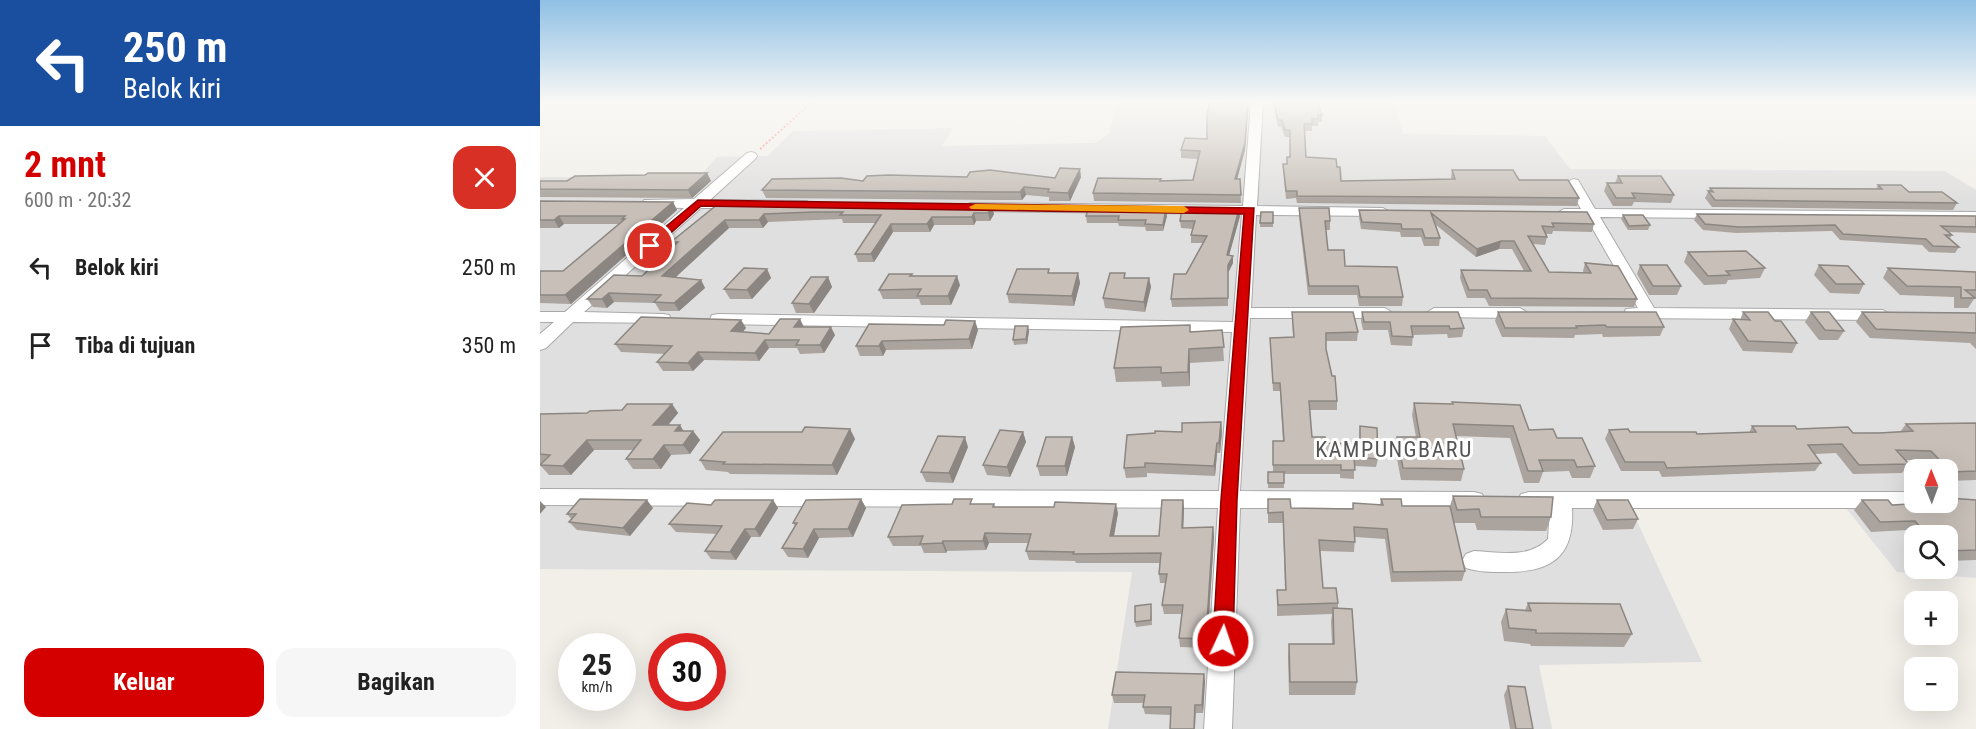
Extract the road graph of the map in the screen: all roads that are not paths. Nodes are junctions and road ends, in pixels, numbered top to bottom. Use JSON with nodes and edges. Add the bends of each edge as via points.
{"nodes":[{"id":1,"x":1255,"y":136,"type":"edge"},
{"id":2,"x":751,"y":156,"type":"road end"},
{"id":3,"x":1573,"y":183,"type":"edge"},
{"id":4,"x":630,"y":203,"type":"edge"},
{"id":5,"x":698,"y":203,"type":"junction"},
{"id":6,"x":818,"y":205,"type":"edge"},
{"id":7,"x":950,"y":207,"type":"edge"},
{"id":8,"x":1250,"y":211,"type":"junction"},
{"id":9,"x":1392,"y":212,"type":"edge"},
{"id":10,"x":1545,"y":213,"type":"edge"},
{"id":11,"x":1592,"y":213,"type":"junction"},
{"id":12,"x":1976,"y":216,"type":"edge"},
{"id":13,"x":1398,"y":313,"type":"edge"},
{"id":14,"x":1422,"y":313,"type":"edge"},
{"id":15,"x":1542,"y":313,"type":"edge"},
{"id":16,"x":1613,"y":313,"type":"edge"},
{"id":17,"x":1649,"y":313,"type":"junction"},
{"id":18,"x":1894,"y":315,"type":"edge"},
{"id":19,"x":540,"y":317,"type":"edge"},
{"id":20,"x":569,"y":317,"type":"junction"},
{"id":21,"x":675,"y":319,"type":"edge"},
{"id":22,"x":699,"y":319,"type":"edge"},
{"id":23,"x":1242,"y":320,"type":"junction"},
{"id":24,"x":540,"y":344,"type":"edge"},
{"id":25,"x":540,"y":497,"type":"edge"},
{"id":26,"x":1229,"y":500,"type":"junction"},
{"id":27,"x":1490,"y":500,"type":"edge"},
{"id":28,"x":1514,"y":500,"type":"edge"},
{"id":29,"x":1561,"y":500,"type":"junction"},
{"id":30,"x":1904,"y":500,"type":"edge"},
{"id":31,"x":1474,"y":561,"type":"dead end"},
{"id":32,"x":1218,"y":729,"type":"edge"}],
"edges":[{"from":1,"to":8,"type":"street"},
{"from":2,"to":5,"type":"street"},
{"from":3,"to":11,"type":"street"},
{"from":4,"to":5,"type":"street"},
{"from":5,"to":6,"type":"street"},
{"from":5,"to":20,"type":"street"},
{"from":7,"to":8,"type":"street"},
{"from":8,"to":9,"type":"street"},
{"from":8,"to":23,"type":"street"},
{"from":10,"to":11,"type":"street"},
{"from":11,"to":12,"type":"street"},
{"from":11,"to":17,"type":"street"},
{"from":13,"to":23,"type":"street"},
{"from":14,"to":15,"type":"street"},
{"from":16,"to":17,"type":"street"},
{"from":17,"to":18,"type":"street"},
{"from":19,"to":20,"type":"street"},
{"from":20,"to":21,"type":"street"},
{"from":20,"to":24,"type":"street"},
{"from":22,"to":23,"type":"street"},
{"from":23,"to":26,"type":"street"},
{"from":25,"to":26,"type":"street"},
{"from":26,"to":27,"type":"street"},
{"from":26,"to":32,"type":"street"},
{"from":28,"to":29,"type":"street"},
{"from":29,"to":30,"type":"street"},
{"from":29,"to":31,"type":"street","via":[[1557,546],[1545,555],[1528,561]]}]}
